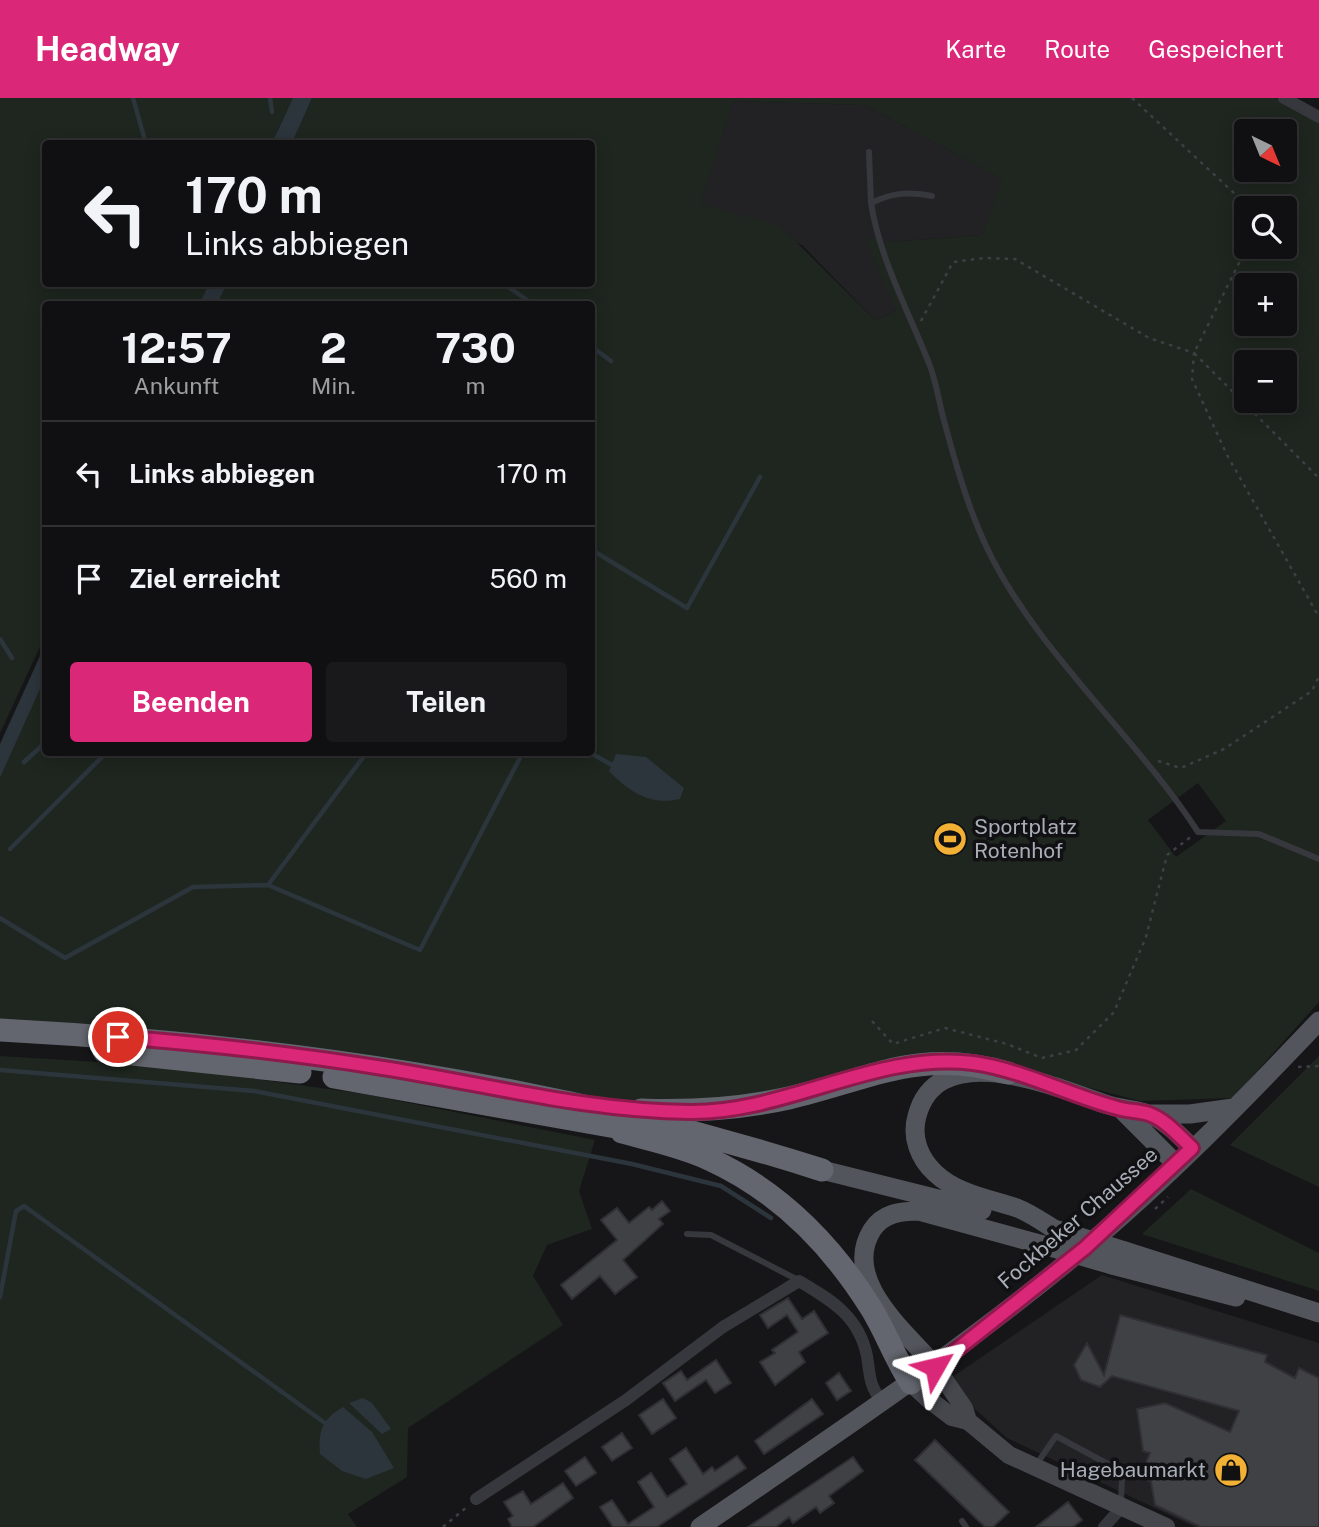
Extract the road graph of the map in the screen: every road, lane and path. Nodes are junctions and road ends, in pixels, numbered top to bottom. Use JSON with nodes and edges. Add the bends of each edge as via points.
{"nodes":[{"id":1,"x":1132,"y":98,"type":"edge"},
{"id":2,"x":1284,"y":98,"type":"edge"},
{"id":3,"x":1319,"y":117,"type":"edge"},
{"id":4,"x":869,"y":152,"type":"dead end"},
{"id":5,"x":932,"y":196,"type":"dead end"},
{"id":6,"x":1237,"y":196,"type":"edge"},
{"id":7,"x":871,"y":203,"type":"junction"},
{"id":8,"x":1241,"y":259,"type":"edge"},
{"id":9,"x":915,"y":333,"type":"junction"},
{"id":10,"x":1194,"y":353,"type":"junction"},
{"id":11,"x":1319,"y":478,"type":"edge"},
{"id":12,"x":1319,"y":617,"type":"edge"},
{"id":13,"x":1319,"y":676,"type":"edge"},
{"id":14,"x":1139,"y":756,"type":"junction"},
{"id":15,"x":1198,"y":832,"type":"junction"},
{"id":16,"x":1319,"y":859,"type":"edge"},
{"id":17,"x":872,"y":1021,"type":"dead end"},
{"id":18,"x":1319,"y":1021,"type":"edge"},
{"id":19,"x":0,"y":1030,"type":"edge"},
{"id":20,"x":0,"y":1045,"type":"edge"},
{"id":21,"x":1008,"y":1073,"type":"junction"},
{"id":22,"x":1233,"y":1108,"type":"junction"},
{"id":23,"x":1121,"y":1109,"type":"junction"},
{"id":24,"x":1149,"y":1114,"type":"junction"},
{"id":25,"x":599,"y":1116,"type":"junction"},
{"id":26,"x":1192,"y":1148,"type":"junction"},
{"id":27,"x":1175,"y":1163,"type":"junction"},
{"id":28,"x":822,"y":1170,"type":"joint"},
{"id":29,"x":687,"y":1234,"type":"dead end"},
{"id":30,"x":1052,"y":1235,"type":"junction"},
{"id":31,"x":799,"y":1281,"type":"junction"},
{"id":32,"x":1319,"y":1313,"type":"edge"},
{"id":33,"x":935,"y":1367,"type":"junction"},
{"id":34,"x":911,"y":1382,"type":"junction"},
{"id":35,"x":882,"y":1401,"type":"junction"},
{"id":36,"x":968,"y":1422,"type":"junction"},
{"id":37,"x":1035,"y":1467,"type":"junction"},
{"id":38,"x":476,"y":1499,"type":"joint"},
{"id":39,"x":1121,"y":1508,"type":"junction"},
{"id":40,"x":443,"y":1527,"type":"edge"},
{"id":41,"x":700,"y":1527,"type":"edge"},
{"id":42,"x":1104,"y":1527,"type":"edge"},
{"id":43,"x":1166,"y":1527,"type":"edge"}],
"edges":[{"from":1,"to":6,"type":"path"},
{"from":2,"to":3,"type":"street"},
{"from":4,"to":7,"type":"lane"},
{"from":5,"to":7,"type":"lane","via":[[907,191]]},
{"from":7,"to":9,"type":"lane","via":[[877,241]]},
{"from":8,"to":10,"type":"path"},
{"from":9,"to":10,"type":"path","via":[[954,262],[1015,259],[1149,338]]},
{"from":9,"to":14,"type":"lane","via":[[931,368],[954,457],[988,549],[1047,640]]},
{"from":10,"to":11,"type":"path"},
{"from":10,"to":12,"type":"path","via":[[1192,379],[1227,455]]},
{"from":13,"to":14,"type":"path","via":[[1312,691],[1224,749],[1181,768]]},
{"from":14,"to":15,"type":"lane","via":[[1168,786]]},
{"from":15,"to":16,"type":"lane","via":[[1259,834]]},
{"from":15,"to":17,"type":"path","via":[[1167,855],[1146,937],[1114,1012],[1076,1050],[1042,1058],[945,1028],[893,1044]]},
{"from":18,"to":22,"type":"main road","name":"Fockbeker Chaussee"},
{"from":19,"to":25,"type":"highway","via":[[222,1045],[382,1068]]},
{"from":20,"to":25,"type":"highway","via":[[92,1049],[274,1069]]},
{"from":21,"to":23,"type":"main road"},
{"from":21,"to":25,"type":"highway","via":[[975,1063],[942,1061],[713,1111]]},
{"from":21,"to":30,"type":"main road","via":[[964,1074],[936,1086],[918,1111],[917,1146],[928,1166],[944,1181],[1021,1209]]},
{"from":22,"to":24,"type":"main road"},
{"from":22,"to":26,"type":"main road","name":"Fockbeker Chaussee"},
{"from":23,"to":24,"type":"main road"},
{"from":23,"to":27,"type":"main road"},
{"from":24,"to":26,"type":"main road"},
{"from":25,"to":28,"type":"highway","via":[[737,1143]]},
{"from":25,"to":34,"type":"highway","via":[[708,1158],[790,1210],[834,1257],[870,1307]]},
{"from":26,"to":27,"type":"main road","name":"Fockbeker Chaussee"},
{"from":27,"to":33,"type":"main road","name":"Fockbeker Chaussee","via":[[1085,1248]]},
{"from":28,"to":30,"type":"main road"},
{"from":29,"to":31,"type":"lane","via":[[711,1235]]},
{"from":30,"to":32,"type":"main road","bridge":true},
{"from":30,"to":33,"type":"main road","via":[[919,1211],[901,1211],[876,1225],[864,1243],[864,1274],[874,1294]]},
{"from":31,"to":35,"type":"street","via":[[839,1305],[856,1325],[869,1379]]},
{"from":31,"to":38,"type":"street","via":[[723,1327],[626,1400]]},
{"from":33,"to":34,"type":"main road","name":"Fockbeker Chaussee"},
{"from":33,"to":36,"type":"street","via":[[964,1408]]},
{"from":34,"to":35,"type":"main road","name":"Fockbeker Chaussee"},
{"from":34,"to":36,"type":"street","via":[[953,1417]]},
{"from":35,"to":41,"type":"main road","name":"Fockbeker Chaussee"},
{"from":36,"to":37,"type":"street","via":[[1010,1455]]},
{"from":37,"to":39,"type":"street"},
{"from":37,"to":39,"type":"lane","via":[[1056,1436],[1119,1471]]},
{"from":38,"to":40,"type":"path"},
{"from":39,"to":42,"type":"street"},
{"from":39,"to":43,"type":"street"}]}
